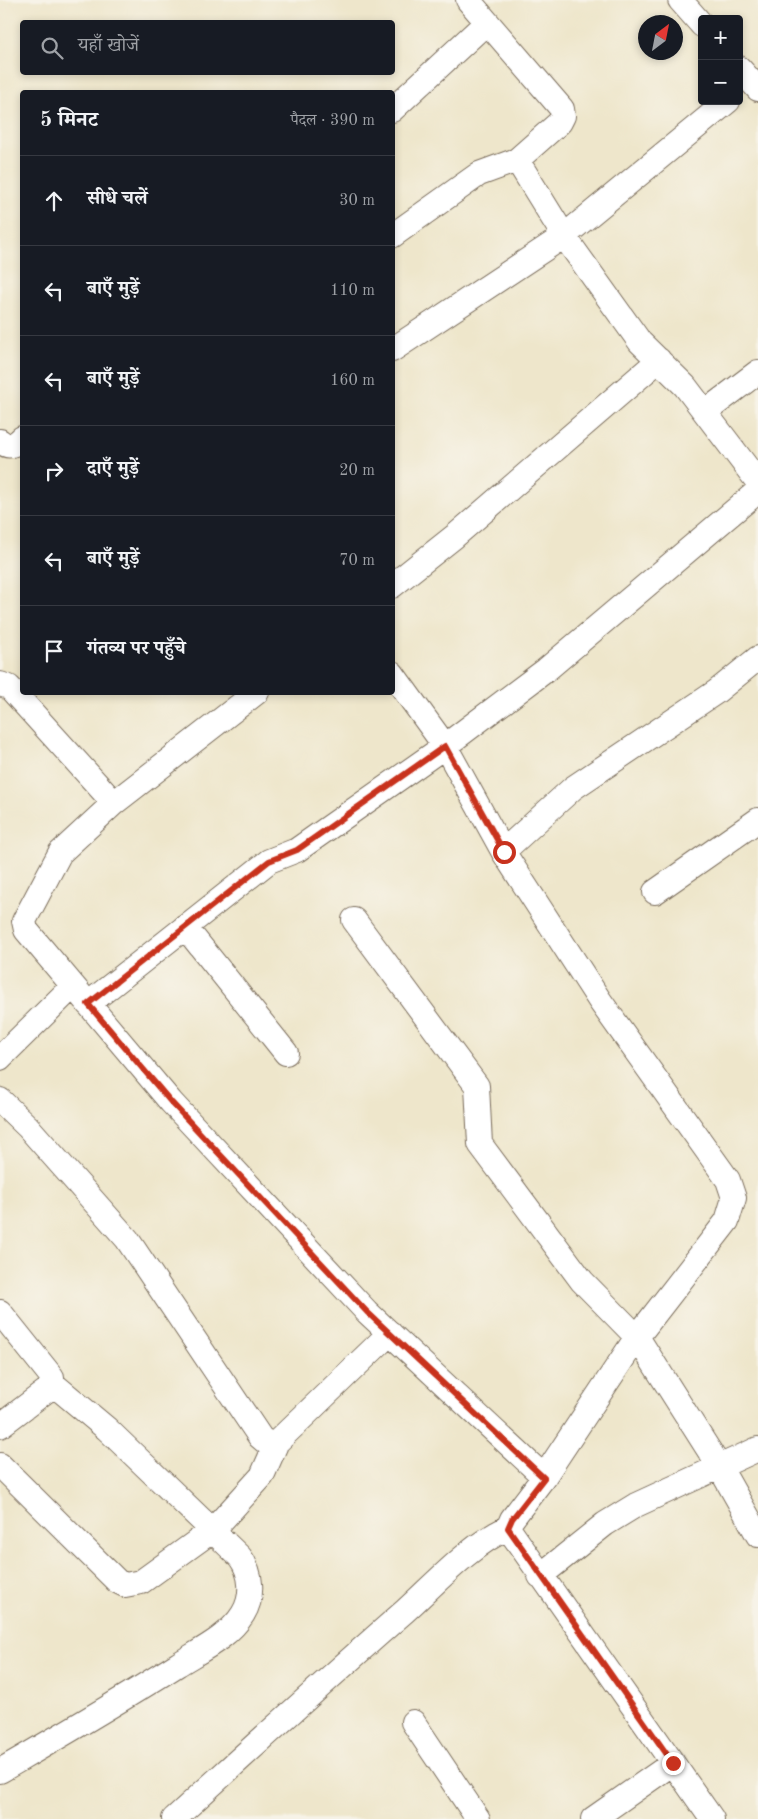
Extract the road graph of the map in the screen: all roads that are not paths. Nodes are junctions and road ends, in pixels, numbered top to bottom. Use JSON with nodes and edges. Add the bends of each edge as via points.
{"nodes":[{"id":1,"x":468,"y":0,"type":"edge"},
{"id":2,"x":680,"y":0,"type":"edge"},
{"id":3,"x":698,"y":20,"type":"edge"},
{"id":4,"x":487,"y":22,"type":"junction"},
{"id":5,"x":723,"y":105,"type":"edge"},
{"id":6,"x":395,"y":107,"type":"edge"},
{"id":7,"x":517,"y":160,"type":"junction"},
{"id":8,"x":395,"y":234,"type":"edge"},
{"id":9,"x":564,"y":236,"type":"junction"},
{"id":10,"x":395,"y":348,"type":"edge"},
{"id":11,"x":659,"y":360,"type":"junction"},
{"id":12,"x":758,"y":372,"type":"edge"},
{"id":13,"x":705,"y":412,"type":"junction"},
{"id":14,"x":20,"y":440,"type":"edge"},
{"id":15,"x":0,"y":441,"type":"edge"},
{"id":16,"x":758,"y":482,"type":"edge"},
{"id":17,"x":758,"y":491,"type":"edge"},
{"id":18,"x":395,"y":584,"type":"edge"},
{"id":19,"x":758,"y":658,"type":"edge"},
{"id":20,"x":395,"y":677,"type":"edge"},
{"id":21,"x":0,"y":684,"type":"edge"},
{"id":22,"x":253,"y":695,"type":"edge"},
{"id":23,"x":445,"y":746,"type":"junction"},
{"id":24,"x":114,"y":803,"type":"junction"},
{"id":25,"x":758,"y":820,"type":"edge"},
{"id":26,"x":504,"y":852,"type":"junction"},
{"id":27,"x":655,"y":892,"type":"dead end"},
{"id":28,"x":354,"y":920,"type":"dead end"},
{"id":29,"x":185,"y":927,"type":"junction"},
{"id":30,"x":80,"y":995,"type":"junction"},
{"id":31,"x":286,"y":1053,"type":"dead end"},
{"id":32,"x":0,"y":1058,"type":"edge"},
{"id":33,"x":0,"y":1100,"type":"edge"},
{"id":34,"x":0,"y":1312,"type":"edge"},
{"id":35,"x":390,"y":1333,"type":"junction"},
{"id":36,"x":637,"y":1337,"type":"junction"},
{"id":37,"x":52,"y":1383,"type":"junction"},
{"id":38,"x":0,"y":1426,"type":"edge"},
{"id":39,"x":277,"y":1442,"type":"junction"},
{"id":40,"x":758,"y":1449,"type":"edge"},
{"id":41,"x":0,"y":1465,"type":"edge"},
{"id":42,"x":719,"y":1466,"type":"junction"},
{"id":43,"x":544,"y":1478,"type":"junction"},
{"id":44,"x":508,"y":1528,"type":"junction"},
{"id":45,"x":212,"y":1530,"type":"junction"},
{"id":46,"x":758,"y":1535,"type":"edge"},
{"id":47,"x":540,"y":1576,"type":"junction"},
{"id":48,"x":414,"y":1722,"type":"dead end"},
{"id":49,"x":673,"y":1763,"type":"junction"},
{"id":50,"x":0,"y":1771,"type":"edge"},
{"id":51,"x":174,"y":1819,"type":"edge"},
{"id":52,"x":478,"y":1819,"type":"edge"},
{"id":53,"x":593,"y":1819,"type":"edge"},
{"id":54,"x":712,"y":1819,"type":"edge"}],
"edges":[{"from":1,"to":4,"type":"street"},
{"from":2,"to":3,"type":"street"},
{"from":4,"to":6,"type":"street"},
{"from":4,"to":7,"type":"street","via":[[562,109],[560,122]]},
{"from":5,"to":9,"type":"street"},
{"from":7,"to":8,"type":"street","via":[[478,174]]},
{"from":7,"to":9,"type":"street"},
{"from":9,"to":10,"type":"street"},
{"from":9,"to":11,"type":"street","via":[[640,342]]},
{"from":11,"to":13,"type":"street"},
{"from":11,"to":18,"type":"street"},
{"from":12,"to":13,"type":"street"},
{"from":13,"to":16,"type":"street"},
{"from":14,"to":15,"type":"street","via":[[10,446]]},
{"from":17,"to":23,"type":"street","via":[[546,670]]},
{"from":19,"to":26,"type":"street","via":[[716,692],[573,788]]},
{"from":20,"to":23,"type":"street"},
{"from":21,"to":24,"type":"street","via":[[9,687]]},
{"from":22,"to":24,"type":"street"},
{"from":23,"to":26,"type":"street"},
{"from":23,"to":29,"type":"street","via":[[297,850],[269,861]]},
{"from":24,"to":30,"type":"street","via":[[60,853],[24,921],[26,930]]},
{"from":25,"to":27,"type":"street"},
{"from":26,"to":36,"type":"street","via":[[600,1002],[728,1180],[734,1198],[727,1221]]},
{"from":28,"to":36,"type":"street","via":[[477,1086],[480,1144],[582,1281]]},
{"from":29,"to":30,"type":"street"},
{"from":29,"to":31,"type":"street"},
{"from":30,"to":32,"type":"street"},
{"from":30,"to":35,"type":"street","via":[[171,1102],[360,1305]]},
{"from":33,"to":39,"type":"street","via":[[28,1127],[126,1239],[260,1437],[267,1444]]},
{"from":34,"to":37,"type":"street","via":[[52,1377]]},
{"from":35,"to":39,"type":"street"},
{"from":35,"to":43,"type":"street"},
{"from":36,"to":42,"type":"street"},
{"from":36,"to":43,"type":"street"},
{"from":37,"to":38,"type":"street","via":[[50,1388]]},
{"from":37,"to":45,"type":"street","via":[[107,1430]]},
{"from":39,"to":45,"type":"street","via":[[262,1476]]},
{"from":40,"to":42,"type":"street"},
{"from":41,"to":45,"type":"street","via":[[117,1581],[125,1585],[141,1582]]},
{"from":42,"to":46,"type":"street"},
{"from":42,"to":47,"type":"street","via":[[636,1505],[605,1524]]},
{"from":43,"to":44,"type":"street"},
{"from":44,"to":47,"type":"street"},
{"from":44,"to":51,"type":"street","via":[[495,1534],[458,1564]]},
{"from":45,"to":50,"type":"street","via":[[248,1567],[249,1602],[243,1615],[227,1632],[150,1682]]},
{"from":47,"to":49,"type":"street"},
{"from":48,"to":52,"type":"street"},
{"from":49,"to":53,"type":"street"},
{"from":49,"to":54,"type":"street"}]}
